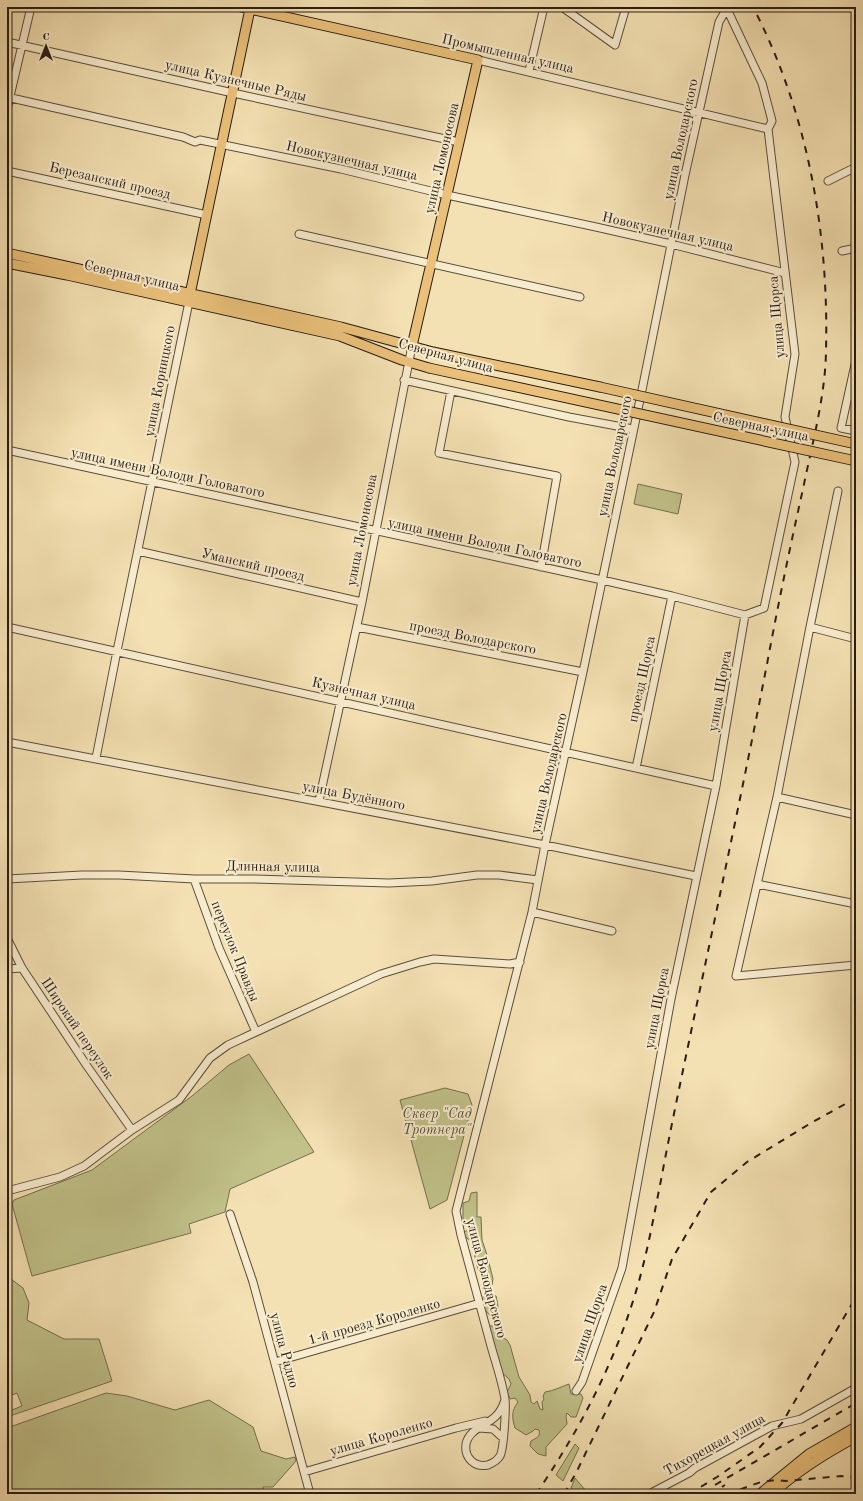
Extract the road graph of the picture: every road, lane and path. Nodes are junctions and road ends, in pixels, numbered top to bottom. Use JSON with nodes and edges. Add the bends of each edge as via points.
{"nodes":[{"id":1,"x":31,"y":7,"type":"edge"},
{"id":2,"x":544,"y":7,"type":"edge"},
{"id":3,"x":562,"y":7,"type":"edge"},
{"id":4,"x":626,"y":7,"type":"edge"},
{"id":5,"x":245,"y":8,"type":"edge"},
{"id":6,"x":727,"y":8,"type":"edge"},
{"id":7,"x":7,"y":42,"type":"edge"},
{"id":8,"x":22,"y":45,"type":"junction"},
{"id":9,"x":478,"y":60,"type":"junction"},
{"id":10,"x":529,"y":71,"type":"junction"},
{"id":11,"x":233,"y":93,"type":"junction"},
{"id":12,"x":8,"y":97,"type":"edge"},
{"id":13,"x":7,"y":109,"type":"edge"},
{"id":14,"x":699,"y":112,"type":"junction"},
{"id":15,"x":768,"y":129,"type":"junction"},
{"id":16,"x":460,"y":142,"type":"junction"},
{"id":17,"x":222,"y":145,"type":"junction"},
{"id":18,"x":856,"y":167,"type":"edge"},
{"id":19,"x":7,"y":171,"type":"edge"},
{"id":20,"x":828,"y":181,"type":"dead end"},
{"id":21,"x":447,"y":194,"type":"junction"},
{"id":22,"x":207,"y":216,"type":"junction"},
{"id":23,"x":299,"y":234,"type":"dead end"},
{"id":24,"x":671,"y":244,"type":"junction"},
{"id":25,"x":856,"y":248,"type":"edge"},
{"id":26,"x":842,"y":251,"type":"dead end"},
{"id":27,"x":7,"y":254,"type":"edge"},
{"id":28,"x":7,"y":263,"type":"edge"},
{"id":29,"x":431,"y":263,"type":"junction"},
{"id":30,"x":785,"y":273,"type":"junction"},
{"id":31,"x":580,"y":296,"type":"dead end"},
{"id":32,"x":190,"y":298,"type":"junction"},
{"id":33,"x":412,"y":346,"type":"junction"},
{"id":34,"x":856,"y":360,"type":"edge"},
{"id":35,"x":408,"y":362,"type":"junction"},
{"id":36,"x":404,"y":380,"type":"junction"},
{"id":37,"x":451,"y":391,"type":"junction"},
{"id":38,"x":633,"y":429,"type":"junction"},
{"id":39,"x":856,"y":431,"type":"edge"},
{"id":40,"x":856,"y":444,"type":"edge"},
{"id":41,"x":7,"y":450,"type":"edge"},
{"id":42,"x":856,"y":462,"type":"edge"},
{"id":43,"x":153,"y":481,"type":"junction"},
{"id":44,"x":838,"y":491,"type":"dead end"},
{"id":45,"x":376,"y":531,"type":"junction"},
{"id":46,"x":138,"y":551,"type":"junction"},
{"id":47,"x":541,"y":567,"type":"junction"},
{"id":48,"x":602,"y":580,"type":"junction"},
{"id":49,"x":672,"y":596,"type":"junction"},
{"id":50,"x":362,"y":602,"type":"junction"},
{"id":51,"x":746,"y":615,"type":"junction"},
{"id":52,"x":7,"y":627,"type":"edge"},
{"id":53,"x":357,"y":627,"type":"junction"},
{"id":54,"x":810,"y":627,"type":"junction"},
{"id":55,"x":856,"y":639,"type":"edge"},
{"id":56,"x":117,"y":651,"type":"junction"},
{"id":57,"x":583,"y":672,"type":"junction"},
{"id":58,"x":341,"y":701,"type":"junction"},
{"id":59,"x":7,"y":742,"type":"edge"},
{"id":60,"x":566,"y":751,"type":"junction"},
{"id":61,"x":96,"y":758,"type":"junction"},
{"id":62,"x":636,"y":768,"type":"junction"},
{"id":63,"x":716,"y":786,"type":"junction"},
{"id":64,"x":777,"y":797,"type":"junction"},
{"id":65,"x":319,"y":801,"type":"junction"},
{"id":66,"x":856,"y":815,"type":"edge"},
{"id":67,"x":545,"y":845,"type":"junction"},
{"id":68,"x":696,"y":876,"type":"junction"},
{"id":69,"x":194,"y":878,"type":"junction"},
{"id":70,"x":7,"y":879,"type":"edge"},
{"id":71,"x":538,"y":880,"type":"junction"},
{"id":72,"x":758,"y":884,"type":"junction"},
{"id":73,"x":856,"y":904,"type":"edge"},
{"id":74,"x":532,"y":912,"type":"junction"},
{"id":75,"x":612,"y":931,"type":"dead end"},
{"id":76,"x":7,"y":938,"type":"edge"},
{"id":77,"x":520,"y":962,"type":"junction"},
{"id":78,"x":856,"y":964,"type":"edge"},
{"id":79,"x":22,"y":968,"type":"junction"},
{"id":80,"x":7,"y":969,"type":"edge"},
{"id":81,"x":256,"y":1032,"type":"junction"},
{"id":82,"x":132,"y":1130,"type":"junction"},
{"id":83,"x":7,"y":1191,"type":"edge"},
{"id":84,"x":230,"y":1214,"type":"dead end"},
{"id":85,"x":480,"y":1304,"type":"junction"},
{"id":86,"x":275,"y":1362,"type":"junction"},
{"id":87,"x":856,"y":1388,"type":"edge"},
{"id":88,"x":576,"y":1391,"type":"dead end"},
{"id":89,"x":505,"y":1400,"type":"junction"},
{"id":90,"x":491,"y":1420,"type":"junction"},
{"id":91,"x":465,"y":1426,"type":"junction"},
{"id":92,"x":856,"y":1427,"type":"edge"},
{"id":93,"x":477,"y":1429,"type":"junction"},
{"id":94,"x":856,"y":1437,"type":"edge"},
{"id":95,"x":503,"y":1438,"type":"junction"},
{"id":96,"x":304,"y":1472,"type":"junction"},
{"id":97,"x":767,"y":1493,"type":"edge"},
{"id":98,"x":310,"y":1494,"type":"edge"},
{"id":99,"x":649,"y":1494,"type":"edge"}],
"edges":[{"from":1,"to":8,"type":"street"},
{"from":2,"to":10,"type":"street"},
{"from":3,"to":4,"type":"street","via":[[615,45]]},
{"from":5,"to":9,"type":"main road","name":"Промышленная улица"},
{"from":5,"to":11,"type":"main road","name":"улица Корницкого"},
{"from":6,"to":14,"type":"street","name":"улица Володарского","via":[[719,22]]},
{"from":6,"to":15,"type":"street","name":"улица Щорса","via":[[762,83],[772,121]]},
{"from":7,"to":8,"type":"street","name":"улица Кузнечные Ряды"},
{"from":8,"to":11,"type":"street","name":"улица Кузнечные Ряды"},
{"from":8,"to":12,"type":"street"},
{"from":9,"to":10,"type":"street","name":"Промышленная улица"},
{"from":9,"to":16,"type":"main road","name":"улица Ломоносова"},
{"from":10,"to":14,"type":"street","name":"Промышленная улица"},
{"from":11,"to":16,"type":"street","name":"улица Кузнечные Ряды"},
{"from":11,"to":17,"type":"main road","name":"улица Корницкого"},
{"from":12,"to":13,"type":"street"},
{"from":12,"to":17,"type":"street","name":"Новокузнечная улица","via":[[184,137],[195,142],[200,140]]},
{"from":14,"to":15,"type":"street","name":"Промышленная улица"},
{"from":14,"to":24,"type":"street","name":"улица Володарского"},
{"from":15,"to":30,"type":"street","name":"улица Щорса"},
{"from":16,"to":21,"type":"main road","name":"улица Ломоносова"},
{"from":17,"to":21,"type":"street","name":"Новокузнечная улица"},
{"from":17,"to":22,"type":"main road","name":"улица Корницкого"},
{"from":18,"to":20,"type":"street"},
{"from":19,"to":22,"type":"street","name":"Березанский проезд"},
{"from":21,"to":24,"type":"street","name":"Новокузнечная улица"},
{"from":21,"to":29,"type":"main road","name":"улица Ломоносова"},
{"from":22,"to":32,"type":"main road","name":"улица Корницкого"},
{"from":23,"to":29,"type":"street"},
{"from":24,"to":30,"type":"street","name":"Новокузнечная улица"},
{"from":24,"to":38,"type":"street","name":"улица Володарского"},
{"from":25,"to":26,"type":"street"},
{"from":27,"to":32,"type":"main road","name":"Северная улица"},
{"from":28,"to":32,"type":"main road","name":"Северная улица"},
{"from":29,"to":31,"type":"street"},
{"from":29,"to":33,"type":"main road","name":"улица Ломоносова"},
{"from":30,"to":51,"type":"street","name":"улица Щорса","via":[[795,354],[786,417],[795,462],[764,608]]},
{"from":32,"to":33,"type":"main road","name":"Северная улица","via":[[341,327]]},
{"from":32,"to":35,"type":"main road","name":"Северная улица","via":[[340,336]]},
{"from":32,"to":43,"type":"street","name":"улица Корницкого"},
{"from":33,"to":35,"type":"street","name":"улица Ломоносова"},
{"from":33,"to":40,"type":"main road","name":"Северная улица","bridge":true},
{"from":34,"to":39,"type":"street","via":[[841,428]]},
{"from":35,"to":36,"type":"street","name":"улица Ломоносова"},
{"from":35,"to":42,"type":"main road","name":"Северная улица","bridge":true},
{"from":36,"to":37,"type":"street"},
{"from":36,"to":45,"type":"street","name":"улица Ломоносова"},
{"from":37,"to":38,"type":"street"},
{"from":37,"to":47,"type":"street","via":[[439,453],[557,476]]},
{"from":38,"to":48,"type":"street","name":"улица Володарского"},
{"from":41,"to":43,"type":"street","name":"улица имени Володи Головатого"},
{"from":43,"to":45,"type":"street","name":"улица имени Володи Головатого"},
{"from":43,"to":46,"type":"street","name":"улица Корницкого"},
{"from":44,"to":54,"type":"street"},
{"from":45,"to":47,"type":"street","name":"улица имени Володи Головатого"},
{"from":45,"to":50,"type":"street","name":"улица Ломоносова"},
{"from":46,"to":50,"type":"street","name":"Уманский проезд"},
{"from":46,"to":56,"type":"street","name":"улица Корницкого"},
{"from":47,"to":48,"type":"street","name":"улица имени Володи Головатого"},
{"from":48,"to":49,"type":"street","name":"улица имени Володи Головатого"},
{"from":48,"to":57,"type":"street","name":"улица Володарского"},
{"from":49,"to":51,"type":"street","name":"улица имени Володи Головатого"},
{"from":49,"to":62,"type":"street","name":"проезд Щорса"},
{"from":50,"to":53,"type":"street","name":"улица Ломоносова"},
{"from":51,"to":63,"type":"street","name":"улица Щорса"},
{"from":52,"to":56,"type":"street","name":"Кузнечная улица"},
{"from":53,"to":57,"type":"street","name":"проезд Володарского"},
{"from":53,"to":58,"type":"street","name":"улица Ломоносова"},
{"from":54,"to":55,"type":"street"},
{"from":54,"to":64,"type":"street"},
{"from":56,"to":58,"type":"street","name":"Кузнечная улица"},
{"from":56,"to":61,"type":"street","name":"улица Корницкого"},
{"from":57,"to":60,"type":"street","name":"улица Володарского"},
{"from":58,"to":60,"type":"street","name":"Кузнечная улица"},
{"from":58,"to":65,"type":"street","name":"улица Ломоносова"},
{"from":59,"to":61,"type":"street","name":"улица Будённого"},
{"from":60,"to":62,"type":"street","name":"Кузнечная улица"},
{"from":60,"to":67,"type":"street","name":"улица Володарского"},
{"from":61,"to":65,"type":"street","name":"улица Будённого"},
{"from":62,"to":63,"type":"street","name":"Кузнечная улица"},
{"from":63,"to":68,"type":"street","name":"улица Щорса"},
{"from":64,"to":66,"type":"street"},
{"from":64,"to":72,"type":"street"},
{"from":65,"to":67,"type":"street","name":"улица Будённого"},
{"from":67,"to":68,"type":"street","name":"улица Будённого"},
{"from":67,"to":71,"type":"street","name":"улица Володарского"},
{"from":68,"to":88,"type":"street","name":"улица Щорса","via":[[670,999],[622,1268],[582,1382]]},
{"from":69,"to":70,"type":"street","name":"Длинная улица","via":[[82,875]]},
{"from":69,"to":71,"type":"street","name":"Длинная улица","via":[[388,883],[499,875]]},
{"from":69,"to":81,"type":"street","name":"переулок Правды","via":[[219,948]]},
{"from":71,"to":74,"type":"street","name":"улица Володарского"},
{"from":72,"to":73,"type":"street"},
{"from":72,"to":78,"type":"street","via":[[736,976]]},
{"from":74,"to":75,"type":"street"},
{"from":74,"to":77,"type":"street","name":"улица Володарского"},
{"from":76,"to":79,"type":"street","name":"Широкий переулок"},
{"from":77,"to":81,"type":"street","via":[[420,962],[381,974]]},
{"from":77,"to":85,"type":"street","name":"улица Володарского","via":[[456,1211]]},
{"from":79,"to":80,"type":"street"},
{"from":79,"to":82,"type":"street","name":"Широкий переулок"},
{"from":81,"to":82,"type":"street","via":[[228,1045],[210,1058],[179,1100]]},
{"from":82,"to":83,"type":"street","via":[[84,1166],[60,1177]]},
{"from":84,"to":86,"type":"street","name":"улица Радио","via":[[253,1282]]},
{"from":85,"to":86,"type":"street","name":"1-й проезд Короленко"},
{"from":85,"to":89,"type":"street","name":"улица Володарского"},
{"from":86,"to":96,"type":"street","name":"улица Радио"},
{"from":87,"to":99,"type":"street","name":"Тихорецкая улица","via":[[801,1419],[772,1426]]},
{"from":89,"to":90,"type":"street","via":[[502,1409]]},
{"from":89,"to":95,"type":"street","name":"улица Володарского"},
{"from":90,"to":91,"type":"street","name":"улица Короленко"},
{"from":90,"to":93,"type":"street"},
{"from":91,"to":93,"type":"street","name":"улица Короленко"},
{"from":91,"to":96,"type":"street","name":"улица Короленко"},
{"from":92,"to":97,"type":"main road","via":[[809,1454]]},
{"from":93,"to":95,"type":"street","via":[[493,1430]]},
{"from":93,"to":95,"type":"street","name":"улица Володарского","via":[[466,1443],[467,1457],[475,1464],[493,1463],[500,1456]]},
{"from":94,"to":97,"type":"main road","via":[[820,1457]]},
{"from":96,"to":98,"type":"street","name":"улица Радио"}]}
